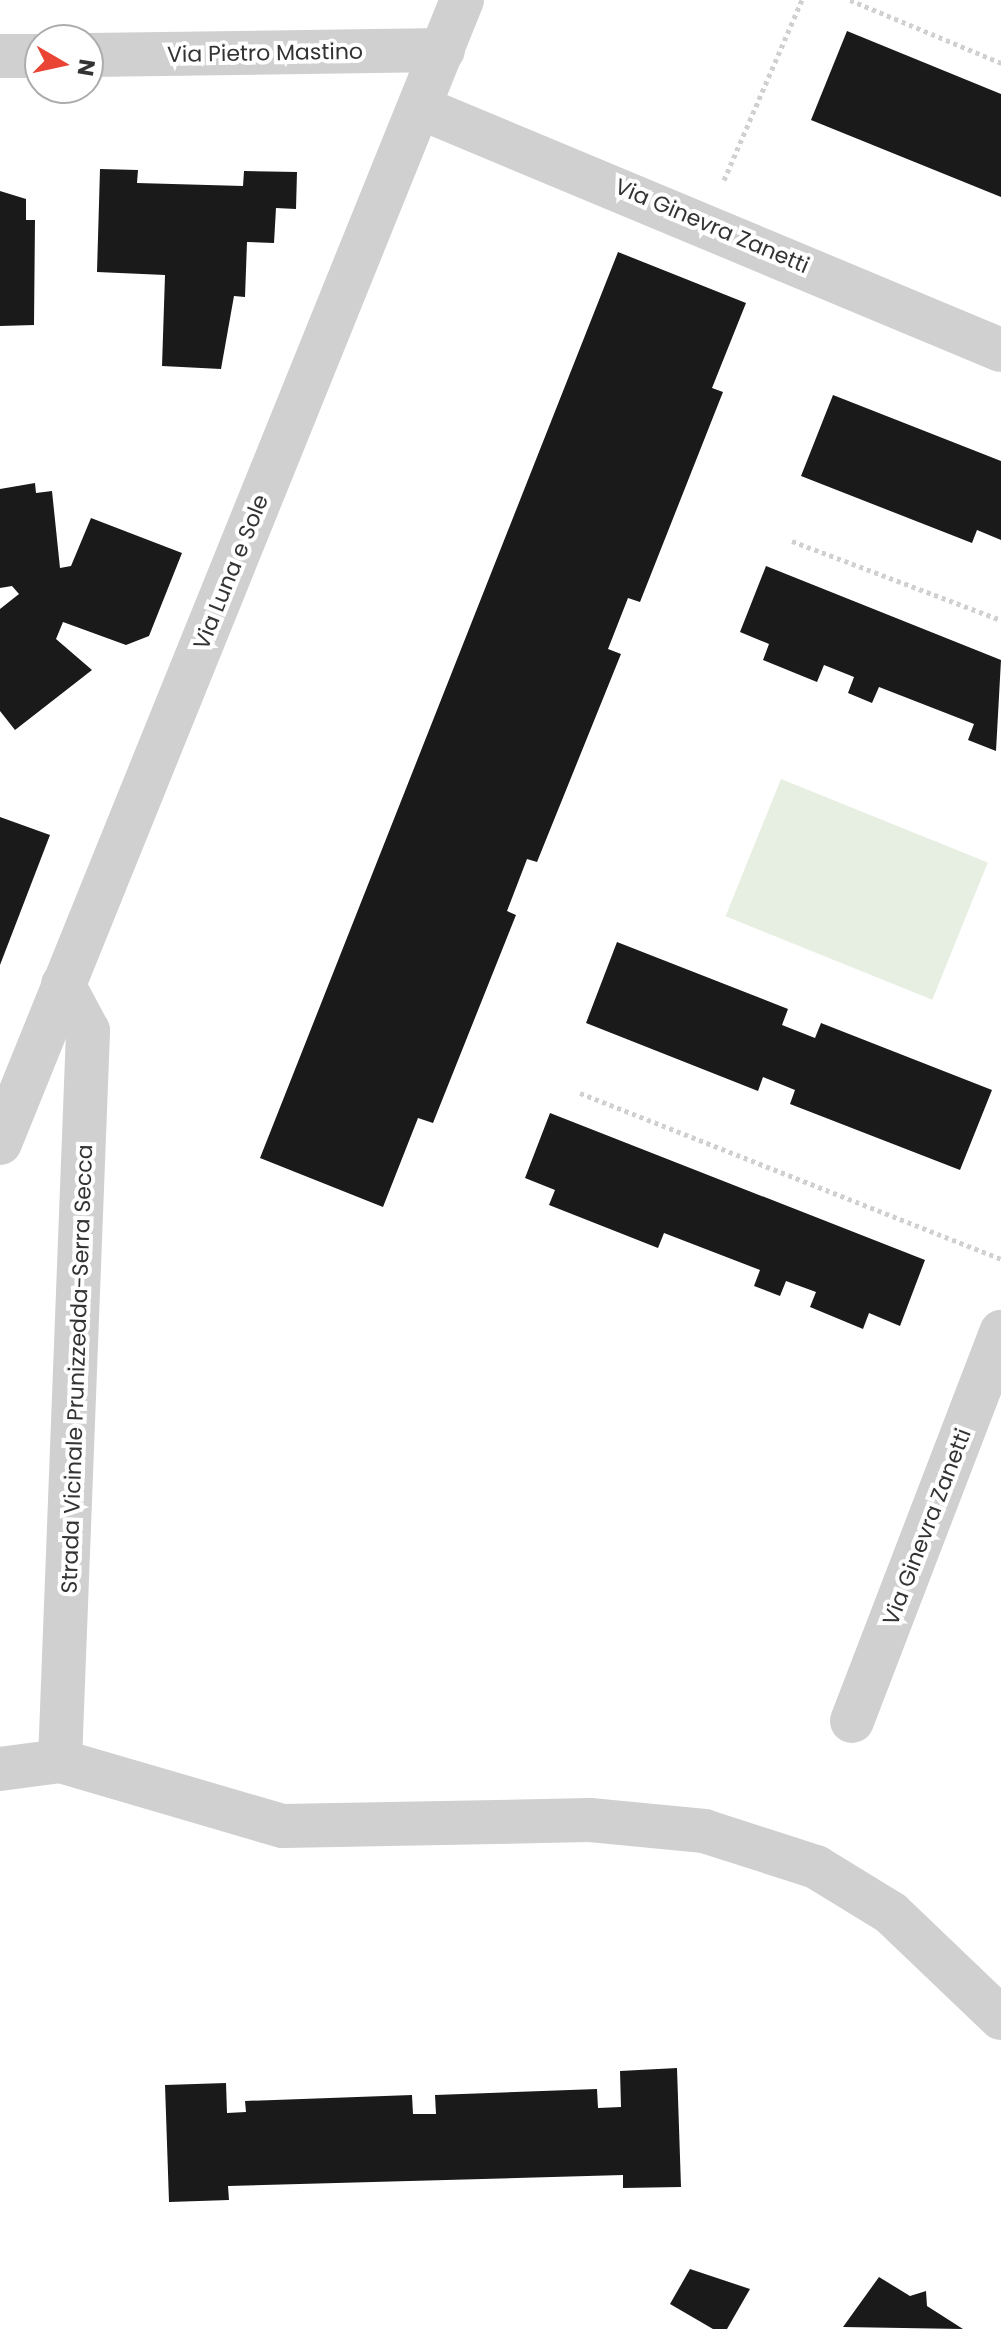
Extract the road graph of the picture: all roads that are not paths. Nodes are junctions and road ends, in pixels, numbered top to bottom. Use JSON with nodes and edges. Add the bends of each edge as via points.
{"nodes":[{"id":1,"x":462,"y":0,"type":"edge"},
{"id":2,"x":443,"y":50,"type":"junction"},
{"id":3,"x":104,"y":55,"type":"edge"},
{"id":4,"x":0,"y":56,"type":"edge"},
{"id":5,"x":24,"y":56,"type":"edge"},
{"id":6,"x":421,"y":108,"type":"junction"},
{"id":7,"x":1001,"y":350,"type":"edge"},
{"id":8,"x":63,"y":984,"type":"junction"},
{"id":9,"x":0,"y":1143,"type":"edge"},
{"id":10,"x":1001,"y":1332,"type":"edge"},
{"id":11,"x":852,"y":1721,"type":"dead end"},
{"id":12,"x":60,"y":1761,"type":"junction"},
{"id":13,"x":0,"y":1769,"type":"edge"},
{"id":14,"x":1001,"y":2018,"type":"edge"}],
"edges":[{"from":1,"to":2,"type":"street","name":"Via Luna e Sole"},
{"from":2,"to":3,"type":"street","name":"Via Pietro Mastino"},
{"from":2,"to":6,"type":"street","name":"Via Luna e Sole"},
{"from":4,"to":5,"type":"street"},
{"from":6,"to":7,"type":"street","name":"Via Ginevra Zanetti","via":[[706,222]]},
{"from":6,"to":8,"type":"street","name":"Via Luna e Sole"},
{"from":8,"to":9,"type":"street","name":"Via Luna e Sole"},
{"from":8,"to":12,"type":"street","name":"Strada Vicinale Prunizzedda-Serra Secca","via":[[88,1031]]},
{"from":10,"to":11,"type":"street","name":"Via Ginevra Zanetti"},
{"from":12,"to":13,"type":"street"},
{"from":12,"to":14,"type":"street","via":[[283,1826],[590,1820],[704,1831],[816,1867],[891,1913]]}]}
